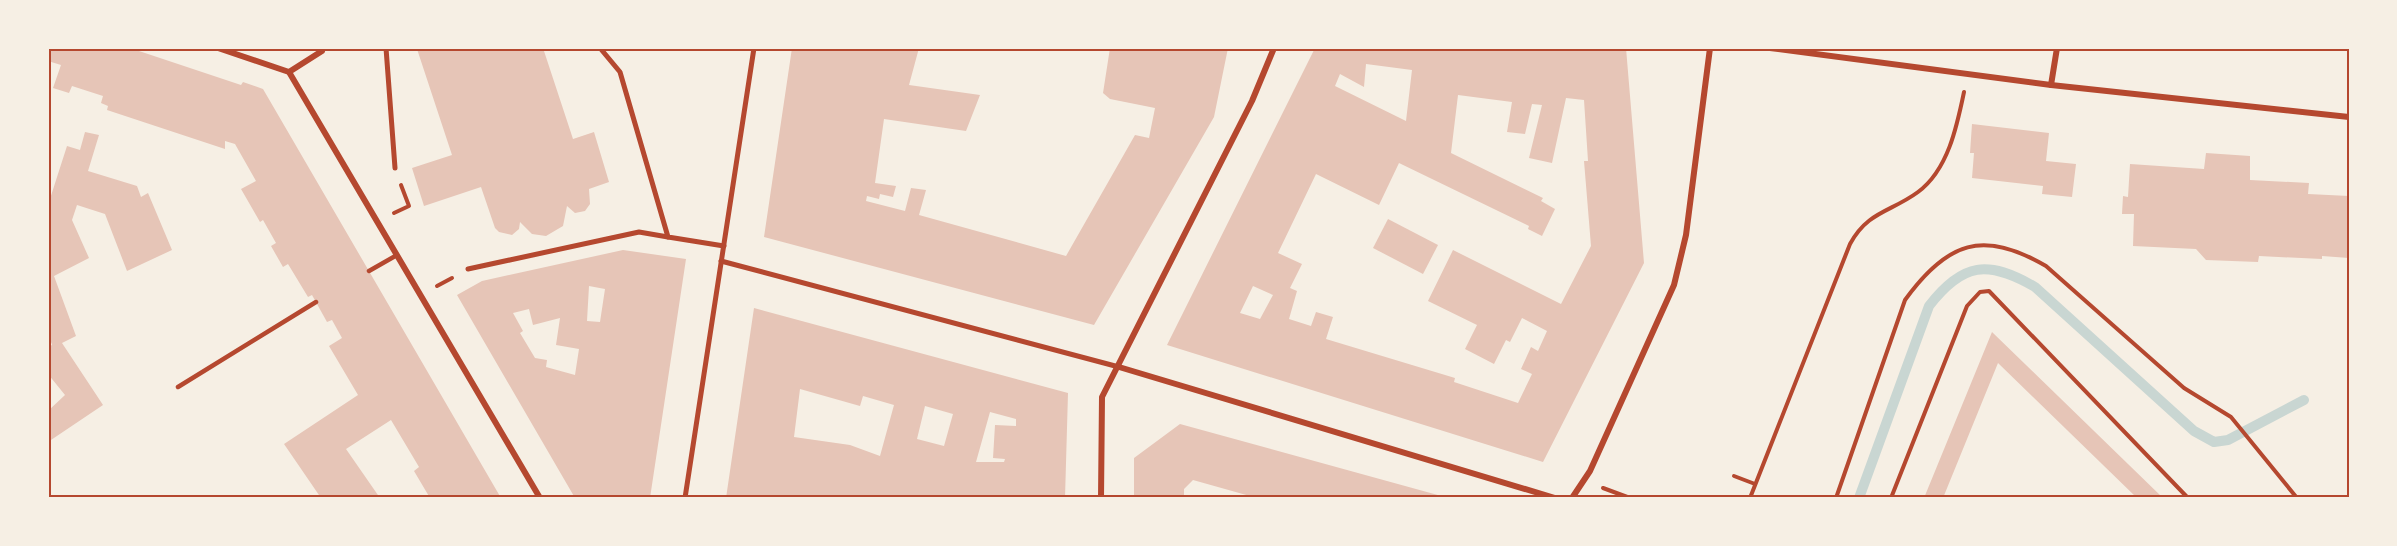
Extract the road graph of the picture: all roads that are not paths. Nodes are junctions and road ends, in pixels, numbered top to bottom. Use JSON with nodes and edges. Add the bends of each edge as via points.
{"nodes":[{"id":1,"x":218,"y":48,"type":"edge"},
{"id":2,"x":323,"y":48,"type":"edge"},
{"id":3,"x":386,"y":48,"type":"edge"},
{"id":4,"x":600,"y":48,"type":"edge"},
{"id":5,"x":754,"y":48,"type":"edge"},
{"id":6,"x":1274,"y":48,"type":"edge"},
{"id":7,"x":1710,"y":48,"type":"edge"},
{"id":8,"x":1770,"y":48,"type":"edge"},
{"id":9,"x":2057,"y":48,"type":"edge"},
{"id":10,"x":289,"y":72,"type":"junction"},
{"id":11,"x":2051,"y":85,"type":"junction"},
{"id":12,"x":2349,"y":117,"type":"edge"},
{"id":13,"x":395,"y":168,"type":"road end"},
{"id":14,"x":668,"y":237,"type":"junction"},
{"id":15,"x":723,"y":246,"type":"junction"},
{"id":16,"x":397,"y":255,"type":"junction"},
{"id":17,"x":721,"y":261,"type":"junction"},
{"id":18,"x":468,"y":269,"type":"road end"},
{"id":19,"x":369,"y":271,"type":"dead end"},
{"id":20,"x":316,"y":302,"type":"dead end"},
{"id":21,"x":1119,"y":367,"type":"junction"},
{"id":22,"x":178,"y":387,"type":"dead end"},
{"id":23,"x":540,"y":498,"type":"edge"},
{"id":24,"x":685,"y":498,"type":"edge"},
{"id":25,"x":1101,"y":498,"type":"edge"},
{"id":26,"x":1555,"y":498,"type":"edge"},
{"id":27,"x":1572,"y":498,"type":"edge"}],
"edges":[{"from":1,"to":10,"type":"street"},
{"from":2,"to":10,"type":"street"},
{"from":3,"to":13,"type":"street"},
{"from":4,"to":14,"type":"street","via":[[620,72]]},
{"from":5,"to":15,"type":"street"},
{"from":6,"to":21,"type":"street","via":[[1252,101]]},
{"from":7,"to":27,"type":"street","via":[[1686,235],[1674,285],[1584,480]]},
{"from":8,"to":11,"type":"street"},
{"from":9,"to":11,"type":"street"},
{"from":10,"to":16,"type":"street"},
{"from":11,"to":12,"type":"street"},
{"from":14,"to":15,"type":"street"},
{"from":14,"to":18,"type":"street","via":[[639,232]]},
{"from":15,"to":17,"type":"street"},
{"from":16,"to":19,"type":"lane"},
{"from":16,"to":23,"type":"street"},
{"from":17,"to":21,"type":"street"},
{"from":17,"to":24,"type":"street"},
{"from":20,"to":22,"type":"lane"},
{"from":21,"to":25,"type":"street","via":[[1102,397]]},
{"from":21,"to":26,"type":"street"}]}
